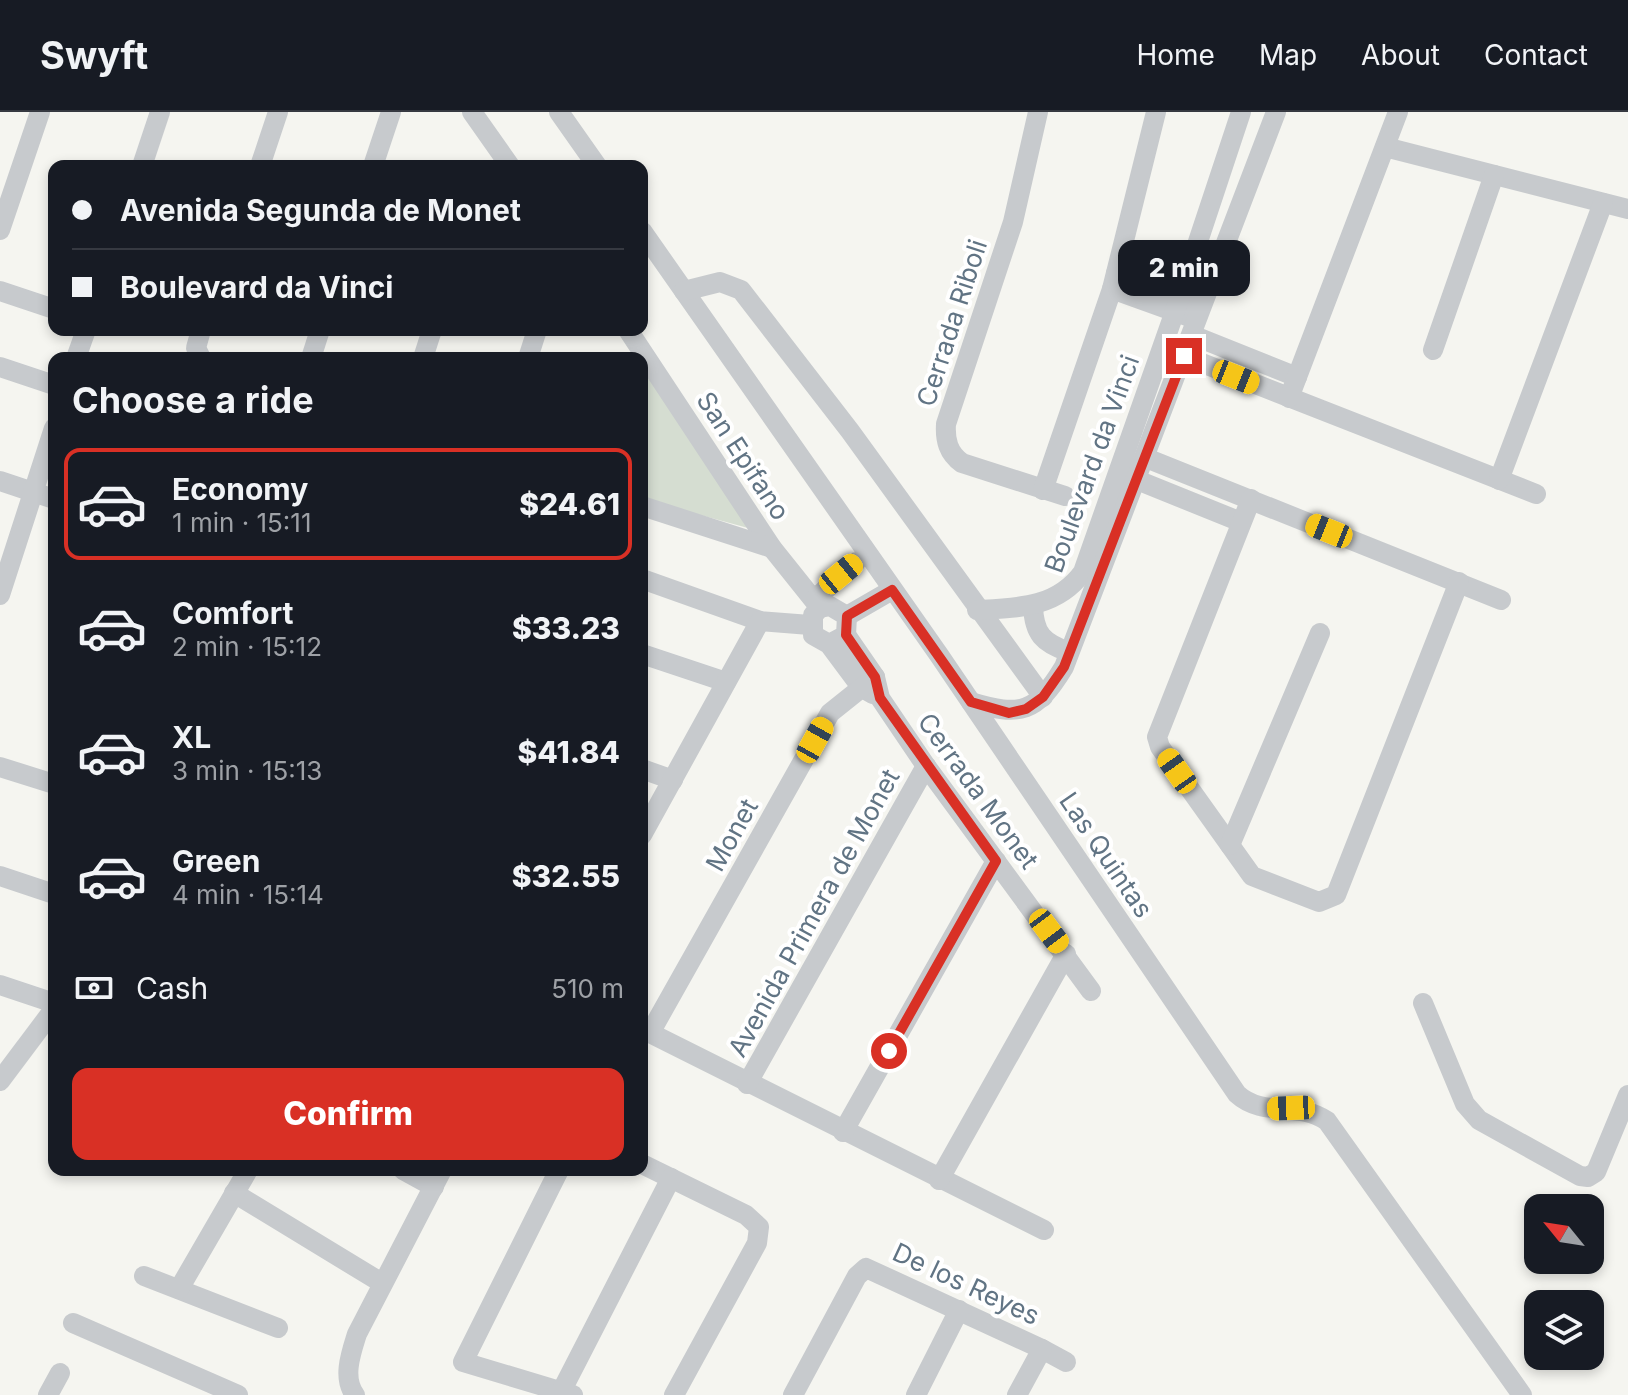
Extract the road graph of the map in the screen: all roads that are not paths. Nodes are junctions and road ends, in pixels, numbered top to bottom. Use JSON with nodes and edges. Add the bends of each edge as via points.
{"nodes":[{"id":1,"x":40,"y":112,"type":"edge"},
{"id":2,"x":160,"y":112,"type":"edge"},
{"id":3,"x":278,"y":112,"type":"edge"},
{"id":4,"x":391,"y":112,"type":"edge"},
{"id":5,"x":472,"y":112,"type":"edge"},
{"id":6,"x":559,"y":112,"type":"edge"},
{"id":7,"x":1038,"y":112,"type":"edge"},
{"id":8,"x":1156,"y":112,"type":"edge"},
{"id":9,"x":1241,"y":112,"type":"edge"},
{"id":10,"x":1276,"y":112,"type":"edge"},
{"id":11,"x":1398,"y":112,"type":"edge"},
{"id":12,"x":493,"y":142,"type":"junction"},
{"id":13,"x":1385,"y":147,"type":"junction"},
{"id":14,"x":144,"y":160,"type":"edge"},
{"id":15,"x":262,"y":160,"type":"edge"},
{"id":16,"x":375,"y":160,"type":"edge"},
{"id":17,"x":487,"y":160,"type":"edge"},
{"id":18,"x":506,"y":160,"type":"edge"},
{"id":19,"x":593,"y":160,"type":"edge"},
{"id":20,"x":1494,"y":175,"type":"junction"},
{"id":21,"x":1603,"y":203,"type":"junction"},
{"id":22,"x":1628,"y":209,"type":"edge"},
{"id":23,"x":0,"y":230,"type":"edge"},
{"id":24,"x":648,"y":240,"type":"edge"},
{"id":25,"x":1114,"y":281,"type":"junction"},
{"id":26,"x":0,"y":291,"type":"edge"},
{"id":27,"x":684,"y":291,"type":"junction"},
{"id":28,"x":1178,"y":303,"type":"junction"},
{"id":29,"x":48,"y":307,"type":"edge"},
{"id":30,"x":1198,"y":319,"type":"junction"},
{"id":31,"x":1433,"y":350,"type":"dead end"},
{"id":32,"x":1184,"y":356,"type":"junction"},
{"id":33,"x":648,"y":365,"type":"edge"},
{"id":34,"x":0,"y":367,"type":"edge"},
{"id":35,"x":1297,"y":377,"type":"junction"},
{"id":36,"x":48,"y":383,"type":"edge"},
{"id":37,"x":1289,"y":398,"type":"junction"},
{"id":38,"x":48,"y":446,"type":"edge"},
{"id":39,"x":1146,"y":458,"type":"junction"},
{"id":40,"x":1137,"y":480,"type":"junction"},
{"id":41,"x":1499,"y":480,"type":"junction"},
{"id":42,"x":0,"y":481,"type":"edge"},
{"id":43,"x":1043,"y":490,"type":"junction"},
{"id":44,"x":33,"y":492,"type":"junction"},
{"id":45,"x":1536,"y":494,"type":"dead end"},
{"id":46,"x":1065,"y":496,"type":"dead end"},
{"id":47,"x":48,"y":497,"type":"edge"},
{"id":48,"x":1251,"y":499,"type":"junction"},
{"id":49,"x":648,"y":508,"type":"edge"},
{"id":50,"x":1241,"y":522,"type":"junction"},
{"id":51,"x":772,"y":548,"type":"junction"},
{"id":52,"x":856,"y":562,"type":"dead end"},
{"id":53,"x":648,"y":581,"type":"edge"},
{"id":54,"x":1459,"y":582,"type":"junction"},
{"id":55,"x":1069,"y":588,"type":"junction"},
{"id":56,"x":892,"y":590,"type":"junction"},
{"id":57,"x":0,"y":595,"type":"edge"},
{"id":58,"x":1501,"y":600,"type":"dead end"},
{"id":59,"x":1089,"y":602,"type":"junction"},
{"id":60,"x":1033,"y":606,"type":"junction"},
{"id":61,"x":977,"y":610,"type":"junction"},
{"id":62,"x":815,"y":611,"type":"junction"},
{"id":63,"x":760,"y":621,"type":"junction"},
{"id":64,"x":841,"y":632,"type":"junction"},
{"id":65,"x":1320,"y":633,"type":"dead end"},
{"id":66,"x":1069,"y":652,"type":"junction"},
{"id":67,"x":648,"y":656,"type":"edge"},
{"id":68,"x":726,"y":682,"type":"junction"},
{"id":69,"x":868,"y":682,"type":"junction"},
{"id":70,"x":1039,"y":701,"type":"junction"},
{"id":71,"x":971,"y":702,"type":"junction"},
{"id":72,"x":926,"y":766,"type":"junction"},
{"id":73,"x":0,"y":767,"type":"edge"},
{"id":74,"x":648,"y":771,"type":"edge"},
{"id":75,"x":673,"y":780,"type":"junction"},
{"id":76,"x":48,"y":782,"type":"edge"},
{"id":77,"x":648,"y":824,"type":"edge"},
{"id":78,"x":1230,"y":845,"type":"junction"},
{"id":79,"x":996,"y":861,"type":"junction"},
{"id":80,"x":0,"y":876,"type":"edge"},
{"id":81,"x":48,"y":892,"type":"edge"},
{"id":82,"x":1066,"y":954,"type":"junction"},
{"id":83,"x":0,"y":985,"type":"edge"},
{"id":84,"x":1091,"y":991,"type":"dead end"},
{"id":85,"x":48,"y":1001,"type":"edge"},
{"id":86,"x":1423,"y":1003,"type":"dead end"},
{"id":87,"x":48,"y":1017,"type":"edge"},
{"id":88,"x":648,"y":1030,"type":"edge"},
{"id":89,"x":648,"y":1034,"type":"edge"},
{"id":90,"x":0,"y":1081,"type":"edge"},
{"id":91,"x":747,"y":1084,"type":"junction"},
{"id":92,"x":1628,"y":1095,"type":"edge"},
{"id":93,"x":843,"y":1132,"type":"junction"},
{"id":94,"x":648,"y":1167,"type":"edge"},
{"id":95,"x":244,"y":1176,"type":"edge"},
{"id":96,"x":556,"y":1176,"type":"edge"},
{"id":97,"x":438,"y":1178,"type":"edge"},
{"id":98,"x":671,"y":1178,"type":"junction"},
{"id":99,"x":939,"y":1180,"type":"junction"},
{"id":100,"x":234,"y":1193,"type":"junction"},
{"id":101,"x":1044,"y":1230,"type":"dead end"},
{"id":102,"x":144,"y":1276,"type":"dead end"},
{"id":103,"x":382,"y":1283,"type":"junction"},
{"id":104,"x":179,"y":1289,"type":"junction"},
{"id":105,"x":959,"y":1310,"type":"junction"},
{"id":106,"x":73,"y":1323,"type":"dead end"},
{"id":107,"x":278,"y":1328,"type":"dead end"},
{"id":108,"x":1042,"y":1349,"type":"junction"},
{"id":109,"x":1066,"y":1362,"type":"dead end"},
{"id":110,"x":60,"y":1373,"type":"dead end"},
{"id":111,"x":567,"y":1393,"type":"edge"},
{"id":112,"x":48,"y":1395,"type":"edge"},
{"id":113,"x":238,"y":1395,"type":"edge"},
{"id":114,"x":355,"y":1395,"type":"edge"},
{"id":115,"x":674,"y":1395,"type":"edge"},
{"id":116,"x":793,"y":1395,"type":"edge"},
{"id":117,"x":916,"y":1395,"type":"edge"},
{"id":118,"x":1017,"y":1395,"type":"edge"},
{"id":119,"x":1522,"y":1395,"type":"edge"}],
"edges":[{"from":1,"to":23,"type":"street"},
{"from":2,"to":14,"type":"street"},
{"from":3,"to":15,"type":"street"},
{"from":4,"to":16,"type":"street"},
{"from":5,"to":12,"type":"street"},
{"from":6,"to":19,"type":"street"},
{"from":7,"to":43,"type":"street","name":"Cerrada Riboli","via":[[1017,210],[945,437],[962,463]]},
{"from":8,"to":25,"type":"street"},
{"from":9,"to":28,"type":"street","name":"Boulevard da Vinci"},
{"from":10,"to":30,"type":"street","name":"Boulevard da Vinci"},
{"from":11,"to":13,"type":"street"},
{"from":12,"to":17,"type":"street"},
{"from":12,"to":18,"type":"street"},
{"from":13,"to":20,"type":"street"},
{"from":13,"to":35,"type":"street"},
{"from":20,"to":21,"type":"street"},
{"from":20,"to":31,"type":"street"},
{"from":21,"to":22,"type":"street"},
{"from":21,"to":41,"type":"street"},
{"from":24,"to":27,"type":"street","name":"Las Quintas"},
{"from":25,"to":28,"type":"street"},
{"from":25,"to":43,"type":"street"},
{"from":26,"to":29,"type":"street"},
{"from":27,"to":56,"type":"street","name":"Las Quintas"},
{"from":27,"to":61,"type":"street","via":[[720,282],[741,290],[850,431]]},
{"from":28,"to":30,"type":"street"},
{"from":28,"to":55,"type":"street","name":"Boulevard da Vinci","via":[[1087,563]]},
{"from":30,"to":32,"type":"street","name":"Boulevard da Vinci"},
{"from":30,"to":35,"type":"street"},
{"from":32,"to":37,"type":"street"},
{"from":32,"to":39,"type":"street","name":"Boulevard da Vinci"},
{"from":33,"to":51,"type":"street","name":"San Epifano"},
{"from":34,"to":36,"type":"street"},
{"from":35,"to":37,"type":"street"},
{"from":37,"to":41,"type":"street"},
{"from":38,"to":44,"type":"street"},
{"from":39,"to":40,"type":"street","name":"Boulevard da Vinci"},
{"from":39,"to":48,"type":"street"},
{"from":40,"to":50,"type":"street"},
{"from":40,"to":59,"type":"street","name":"Boulevard da Vinci"},
{"from":41,"to":45,"type":"street"},
{"from":42,"to":44,"type":"street"},
{"from":43,"to":46,"type":"street","name":"Cerrada Riboli"},
{"from":44,"to":47,"type":"street"},
{"from":44,"to":57,"type":"street"},
{"from":48,"to":50,"type":"street"},
{"from":48,"to":54,"type":"street"},
{"from":49,"to":51,"type":"street"},
{"from":50,"to":78,"type":"street","via":[[1157,737]]},
{"from":51,"to":62,"type":"street","name":"San Epifano"},
{"from":52,"to":62,"type":"street"},
{"from":53,"to":63,"type":"street"},
{"from":54,"to":58,"type":"street"},
{"from":54,"to":78,"type":"street","via":[[1336,895],[1319,902],[1255,879]]},
{"from":55,"to":59,"type":"street","name":"Boulevard da Vinci"},
{"from":55,"to":60,"type":"street"},
{"from":56,"to":64,"type":"street"},
{"from":56,"to":71,"type":"street","name":"Las Quintas"},
{"from":59,"to":66,"type":"street"},
{"from":60,"to":61,"type":"street"},
{"from":60,"to":66,"type":"street","via":[[1041,639]]},
{"from":61,"to":70,"type":"street"},
{"from":62,"to":63,"type":"street"},
{"from":62,"to":64,"type":"street","via":[[840,608]]},
{"from":62,"to":64,"type":"street","name":"San Epifano","via":[[813,635]]},
{"from":63,"to":68,"type":"street"},
{"from":64,"to":69,"type":"street","name":"San Epifano"},
{"from":65,"to":78,"type":"street"},
{"from":66,"to":70,"type":"street"},
{"from":67,"to":68,"type":"street"},
{"from":68,"to":75,"type":"street"},
{"from":69,"to":72,"type":"street","name":"Cerrada Monet"},
{"from":69,"to":88,"type":"street","name":"Monet","via":[[830,713]]},
{"from":70,"to":71,"type":"street","via":[[1017,712]]},
{"from":71,"to":119,"type":"street","name":"Las Quintas","via":[[1237,1094],[1249,1104],[1304,1110],[1327,1121]]},
{"from":72,"to":79,"type":"street","name":"Cerrada Monet"},
{"from":72,"to":91,"type":"street","name":"Avenida Primera de Monet"},
{"from":73,"to":76,"type":"street"},
{"from":74,"to":75,"type":"street"},
{"from":75,"to":77,"type":"street"},
{"from":79,"to":82,"type":"street","name":"Cerrada Monet"},
{"from":79,"to":93,"type":"street"},
{"from":80,"to":81,"type":"street"},
{"from":82,"to":84,"type":"street","name":"Cerrada Monet"},
{"from":82,"to":99,"type":"street"},
{"from":83,"to":85,"type":"street"},
{"from":86,"to":92,"type":"street","via":[[1465,1104],[1479,1120],[1580,1176],[1596,1172]]},
{"from":87,"to":90,"type":"street"},
{"from":89,"to":91,"type":"street"},
{"from":91,"to":93,"type":"street"},
{"from":93,"to":99,"type":"street"},
{"from":94,"to":98,"type":"street"},
{"from":95,"to":100,"type":"street"},
{"from":96,"to":111,"type":"street","via":[[463,1362]]},
{"from":97,"to":103,"type":"street"},
{"from":98,"to":111,"type":"street"},
{"from":98,"to":115,"type":"street","via":[[759,1227],[757,1243]]},
{"from":99,"to":101,"type":"street"},
{"from":100,"to":103,"type":"street"},
{"from":100,"to":104,"type":"street"},
{"from":102,"to":104,"type":"street"},
{"from":103,"to":114,"type":"street","via":[[348,1363]]},
{"from":104,"to":107,"type":"street"},
{"from":105,"to":108,"type":"street","name":"De los Reyes"},
{"from":105,"to":116,"type":"street","name":"De los Reyes","via":[[866,1268]]},
{"from":105,"to":117,"type":"street"},
{"from":106,"to":113,"type":"street"},
{"from":108,"to":109,"type":"street"},
{"from":108,"to":118,"type":"street","name":"De los Reyes"},
{"from":110,"to":112,"type":"street"}]}
